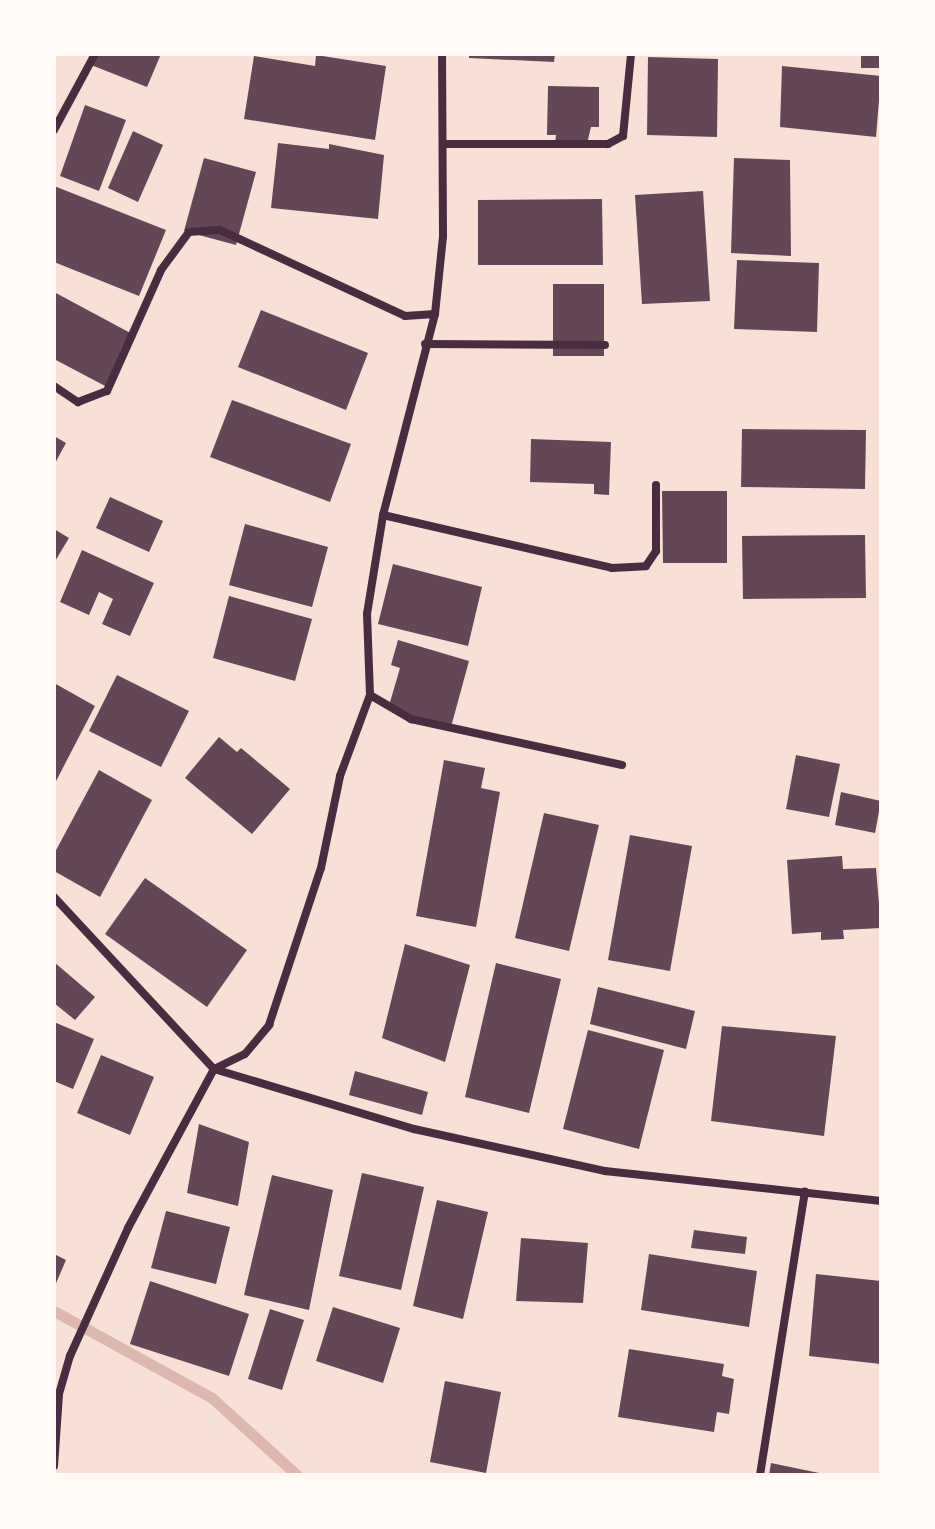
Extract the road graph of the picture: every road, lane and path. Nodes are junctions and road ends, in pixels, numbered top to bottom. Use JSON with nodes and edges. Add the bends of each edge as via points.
{"nodes":[{"id":1,"x":95,"y":54,"type":"edge"},
{"id":2,"x":442,"y":54,"type":"edge"},
{"id":3,"x":631,"y":54,"type":"edge"},
{"id":4,"x":54,"y":130,"type":"edge"},
{"id":5,"x":443,"y":144,"type":"junction"},
{"id":6,"x":435,"y":314,"type":"junction"},
{"id":7,"x":425,"y":344,"type":"junction"},
{"id":8,"x":605,"y":345,"type":"dead end"},
{"id":9,"x":54,"y":386,"type":"edge"},
{"id":10,"x":656,"y":485,"type":"dead end"},
{"id":11,"x":383,"y":515,"type":"junction"},
{"id":12,"x":370,"y":695,"type":"junction"},
{"id":13,"x":622,"y":765,"type":"dead end"},
{"id":14,"x":54,"y":897,"type":"edge"},
{"id":15,"x":214,"y":1069,"type":"junction"},
{"id":16,"x":805,"y":1192,"type":"junction"},
{"id":17,"x":881,"y":1201,"type":"edge"},
{"id":18,"x":56,"y":1395,"type":"edge"},
{"id":19,"x":54,"y":1466,"type":"edge"},
{"id":20,"x":760,"y":1475,"type":"edge"}],
"edges":[{"from":1,"to":4,"type":"street"},
{"from":2,"to":5,"type":"street"},
{"from":3,"to":5,"type":"street","via":[[628,119],[623,136],[616,140]]},
{"from":5,"to":6,"type":"street","via":[[443,236]]},
{"from":6,"to":7,"type":"street"},
{"from":6,"to":9,"type":"street","via":[[405,316],[220,230],[189,232],[161,270],[107,391],[78,402]]},
{"from":7,"to":8,"type":"street"},
{"from":7,"to":11,"type":"street"},
{"from":10,"to":11,"type":"street","via":[[656,551],[646,566],[612,568]]},
{"from":11,"to":12,"type":"street","via":[[367,614]]},
{"from":12,"to":13,"type":"street","via":[[411,719]]},
{"from":12,"to":15,"type":"street","via":[[340,776],[321,868],[269,1025],[245,1054]]},
{"from":14,"to":15,"type":"street"},
{"from":15,"to":16,"type":"street","via":[[414,1129],[605,1171]]},
{"from":15,"to":18,"type":"street","via":[[128,1228]]},
{"from":16,"to":17,"type":"street"},
{"from":16,"to":20,"type":"street"},
{"from":18,"to":19,"type":"street"}]}
